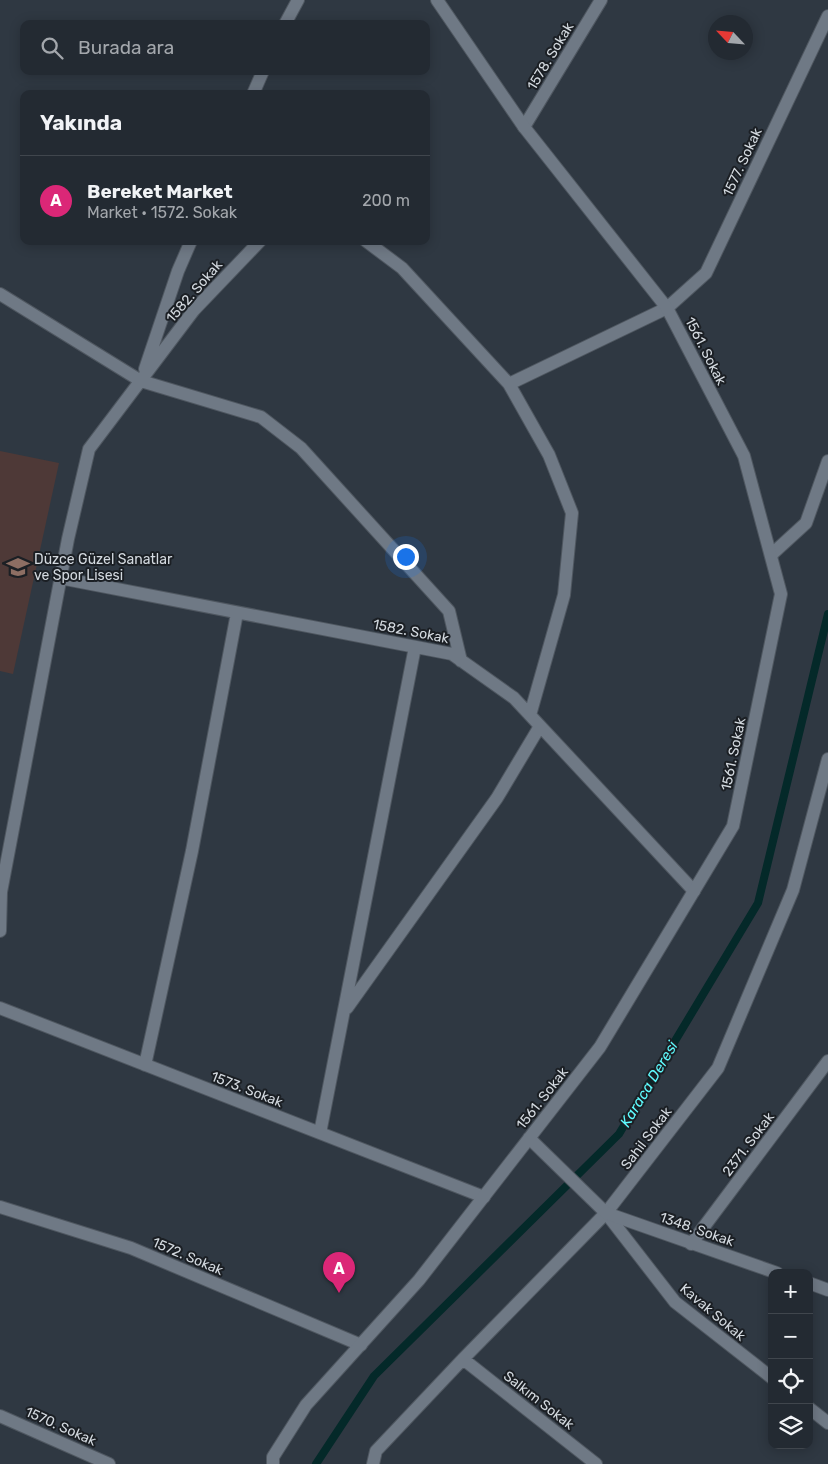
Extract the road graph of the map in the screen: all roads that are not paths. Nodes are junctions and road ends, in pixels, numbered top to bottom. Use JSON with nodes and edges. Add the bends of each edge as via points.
{"nodes":[{"id":1,"x":298,"y":0,"type":"edge"},
{"id":2,"x":437,"y":0,"type":"edge"},
{"id":3,"x":602,"y":0,"type":"edge"},
{"id":4,"x":828,"y":16,"type":"edge"},
{"id":5,"x":286,"y":20,"type":"edge"},
{"id":6,"x":260,"y":75,"type":"edge"},
{"id":7,"x":255,"y":90,"type":"edge"},
{"id":8,"x":524,"y":127,"type":"junction"},
{"id":9,"x":188,"y":245,"type":"edge"},
{"id":10,"x":256,"y":245,"type":"edge"},
{"id":11,"x":371,"y":245,"type":"edge"},
{"id":12,"x":0,"y":294,"type":"edge"},
{"id":13,"x":668,"y":308,"type":"junction"},
{"id":14,"x":141,"y":381,"type":"junction"},
{"id":15,"x":508,"y":384,"type":"junction"},
{"id":16,"x":828,"y":461,"type":"edge"},
{"id":17,"x":771,"y":556,"type":"junction"},
{"id":18,"x":60,"y":578,"type":"junction"},
{"id":19,"x":237,"y":613,"type":"junction"},
{"id":20,"x":415,"y":647,"type":"junction"},
{"id":21,"x":461,"y":660,"type":"junction"},
{"id":22,"x":530,"y":715,"type":"junction"},
{"id":23,"x":540,"y":726,"type":"junction"},
{"id":24,"x":828,"y":759,"type":"edge"},
{"id":25,"x":694,"y":891,"type":"junction"},
{"id":26,"x":0,"y":931,"type":"edge"},
{"id":27,"x":0,"y":1008,"type":"edge"},
{"id":28,"x":344,"y":1012,"type":"junction"},
{"id":29,"x":828,"y":1061,"type":"edge"},
{"id":30,"x":145,"y":1065,"type":"junction"},
{"id":31,"x":320,"y":1133,"type":"junction"},
{"id":32,"x":530,"y":1138,"type":"junction"},
{"id":33,"x":484,"y":1198,"type":"junction"},
{"id":34,"x":0,"y":1207,"type":"edge"},
{"id":35,"x":606,"y":1213,"type":"junction"},
{"id":36,"x":691,"y":1244,"type":"junction"},
{"id":37,"x":768,"y":1270,"type":"edge"},
{"id":38,"x":813,"y":1285,"type":"edge"},
{"id":39,"x":828,"y":1290,"type":"edge"},
{"id":40,"x":361,"y":1344,"type":"junction"},
{"id":41,"x":463,"y":1359,"type":"junction"},
{"id":42,"x":768,"y":1375,"type":"edge"},
{"id":43,"x":813,"y":1411,"type":"edge"},
{"id":44,"x":0,"y":1416,"type":"edge"},
{"id":45,"x":828,"y":1423,"type":"edge"},
{"id":46,"x":109,"y":1464,"type":"edge"},
{"id":47,"x":273,"y":1464,"type":"edge"},
{"id":48,"x":373,"y":1464,"type":"edge"},
{"id":49,"x":596,"y":1464,"type":"edge"}],
"edges":[{"from":1,"to":5,"type":"street"},
{"from":2,"to":8,"type":"street","name":"1561. Sokak"},
{"from":3,"to":8,"type":"street","name":"1578. Sokak"},
{"from":4,"to":13,"type":"street","name":"1577. Sokak","via":[[706,273]]},
{"from":6,"to":7,"type":"street"},
{"from":8,"to":13,"type":"street","name":"1561. Sokak"},
{"from":9,"to":14,"type":"street"},
{"from":10,"to":14,"type":"street","name":"1582. Sokak","via":[[194,310]]},
{"from":11,"to":15,"type":"street","via":[[402,268]]},
{"from":12,"to":14,"type":"street"},
{"from":13,"to":15,"type":"street"},
{"from":13,"to":17,"type":"street","name":"1561. Sokak","via":[[744,456]]},
{"from":14,"to":18,"type":"street","name":"1582. Sokak","via":[[89,449]]},
{"from":14,"to":21,"type":"street","via":[[261,417],[301,448],[449,611]]},
{"from":15,"to":22,"type":"street","via":[[549,455],[572,514],[564,595]]},
{"from":16,"to":17,"type":"street","via":[[806,523]]},
{"from":17,"to":25,"type":"street","name":"1561. Sokak","via":[[781,594],[733,826]]},
{"from":18,"to":19,"type":"street","name":"1582. Sokak"},
{"from":18,"to":26,"type":"street","name":"1582. Sokak","via":[[1,892]]},
{"from":19,"to":20,"type":"street","name":"1582. Sokak"},
{"from":19,"to":30,"type":"street","via":[[192,851]]},
{"from":20,"to":21,"type":"street","name":"1582. Sokak","via":[[452,654]]},
{"from":20,"to":28,"type":"street"},
{"from":21,"to":22,"type":"street","name":"1582. Sokak","via":[[514,698]]},
{"from":22,"to":23,"type":"street","name":"1582. Sokak"},
{"from":23,"to":25,"type":"street","name":"1582. Sokak"},
{"from":23,"to":28,"type":"street","via":[[497,798]]},
{"from":24,"to":35,"type":"street","name":"Sahil Sokak","via":[[793,890],[718,1068]]},
{"from":25,"to":32,"type":"street","name":"1561. Sokak","via":[[600,1047]]},
{"from":27,"to":30,"type":"street","name":"1573. Sokak"},
{"from":28,"to":31,"type":"street"},
{"from":29,"to":36,"type":"street","name":"2371. Sokak"},
{"from":30,"to":31,"type":"street","name":"1573. Sokak"},
{"from":31,"to":33,"type":"street","name":"1573. Sokak"},
{"from":32,"to":33,"type":"street","name":"1561. Sokak"},
{"from":32,"to":35,"type":"street","name":"Kavak Sokak"},
{"from":33,"to":40,"type":"street","name":"1561. Sokak","via":[[419,1280]]},
{"from":34,"to":40,"type":"street","name":"1572. Sokak","via":[[131,1248]]},
{"from":35,"to":36,"type":"street","name":"1348. Sokak"},
{"from":35,"to":41,"type":"street","name":"Sahil Sokak"},
{"from":35,"to":42,"type":"street","name":"Kavak Sokak","via":[[675,1302]]},
{"from":36,"to":37,"type":"street","name":"1348. Sokak"},
{"from":38,"to":39,"type":"street"},
{"from":40,"to":47,"type":"street","name":"1561. Sokak","via":[[306,1405],[273,1457]]},
{"from":41,"to":48,"type":"street","name":"Sahil Sokak","via":[[376,1451]]},
{"from":41,"to":49,"type":"street","name":"Salkım Sokak"},
{"from":43,"to":45,"type":"street"},
{"from":44,"to":46,"type":"street","name":"1570. Sokak"}]}
